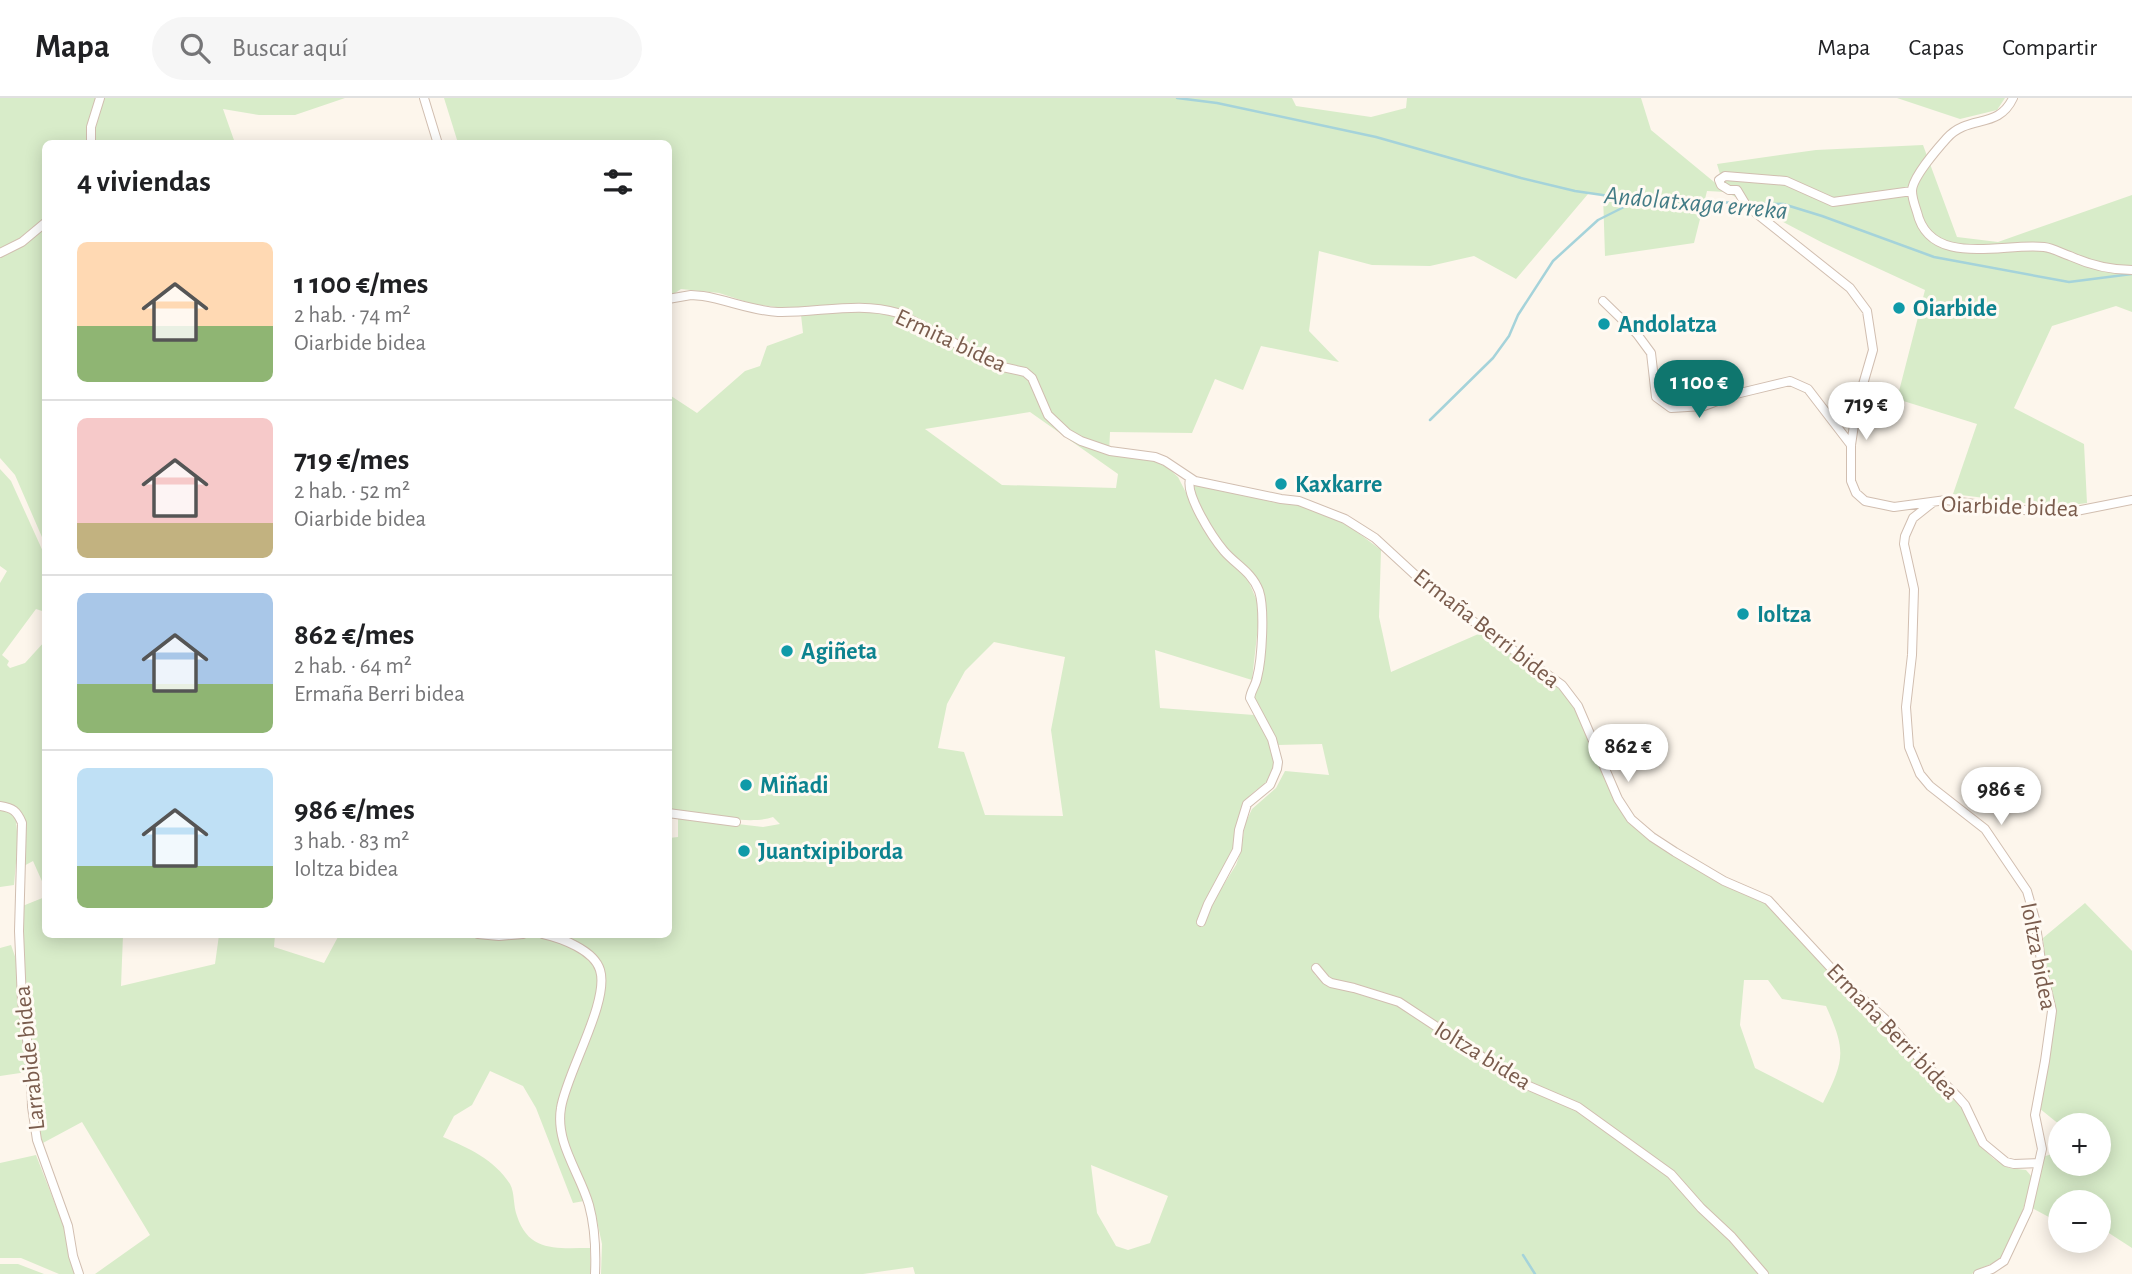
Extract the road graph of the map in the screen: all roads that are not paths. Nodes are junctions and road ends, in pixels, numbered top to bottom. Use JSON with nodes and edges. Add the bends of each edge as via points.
{"nodes":[{"id":1,"x":100,"y":98,"type":"edge"},
{"id":2,"x":424,"y":98,"type":"edge"},
{"id":3,"x":2013,"y":98,"type":"edge"},
{"id":4,"x":90,"y":140,"type":"edge"},
{"id":5,"x":437,"y":140,"type":"edge"},
{"id":6,"x":1912,"y":191,"type":"junction"},
{"id":7,"x":42,"y":225,"type":"edge"},
{"id":8,"x":0,"y":253,"type":"edge"},
{"id":9,"x":2132,"y":270,"type":"edge"},
{"id":10,"x":672,"y":298,"type":"edge"},
{"id":11,"x":1603,"y":301,"type":"dead end"},
{"id":12,"x":1851,"y":445,"type":"junction"},
{"id":13,"x":1190,"y":479,"type":"junction"},
{"id":14,"x":2132,"y":500,"type":"edge"},
{"id":15,"x":1932,"y":503,"type":"junction"},
{"id":16,"x":0,"y":806,"type":"edge"},
{"id":17,"x":672,"y":814,"type":"edge"},
{"id":18,"x":736,"y":822,"type":"dead end"},
{"id":19,"x":1201,"y":922,"type":"dead end"},
{"id":20,"x":554,"y":938,"type":"edge"},
{"id":21,"x":1316,"y":968,"type":"dead end"},
{"id":22,"x":2038,"y":1163,"type":"junction"},
{"id":23,"x":79,"y":1274,"type":"edge"},
{"id":24,"x":596,"y":1274,"type":"edge"},
{"id":25,"x":1764,"y":1274,"type":"edge"},
{"id":26,"x":1978,"y":1274,"type":"edge"}],
"edges":[{"from":1,"to":4,"type":"street"},
{"from":2,"to":5,"type":"street"},
{"from":3,"to":6,"type":"street","via":[[2007,111],[1948,137]]},
{"from":6,"to":9,"type":"street","via":[[1920,225],[1934,239],[1970,250],[2045,247],[2098,266]]},
{"from":6,"to":12,"type":"street","name":"Oiarbide bidea","via":[[1833,202],[1786,181],[1725,176],[1719,180],[1729,190],[1737,190],[1744,201],[1850,288],[1867,311],[1873,350]]},
{"from":7,"to":8,"type":"street"},
{"from":10,"to":13,"type":"street","name":"Ermita bidea","via":[[703,296],[775,312],[866,307],[898,313],[998,366],[1025,372],[1048,415],[1074,437],[1110,451],[1155,457]]},
{"from":11,"to":12,"type":"street","via":[[1651,353],[1656,397],[1671,408],[1704,405],[1790,381],[1808,389]]},
{"from":12,"to":15,"type":"street","name":"Oiarbide bidea","via":[[1851,481],[1865,500],[1894,507]]},
{"from":13,"to":19,"type":"street","via":[[1190,491],[1210,532],[1228,556],[1247,570],[1259,590],[1259,666],[1250,698],[1272,739],[1278,762],[1270,785],[1247,804],[1237,850]]},
{"from":13,"to":22,"type":"street","name":"Ermaña Berri bidea","via":[[1299,501],[1357,526],[1438,596],[1562,685],[1578,706],[1631,819],[1675,852],[1768,900],[1958,1097],[1983,1143],[2006,1162]]},
{"from":14,"to":15,"type":"street","name":"Oiarbide bidea","via":[[2066,513],[1946,500]]},
{"from":15,"to":22,"type":"street","name":"Ioltza bidea","via":[[1913,518],[1904,544],[1914,589],[1906,707],[1909,747],[1920,774],[1984,829],[2027,891],[2052,1011],[2035,1115],[2042,1149]]},
{"from":16,"to":23,"type":"street","name":"Larrabide bidea","via":[[18,813],[22,823],[22,1001],[37,1140],[68,1226]]},
{"from":17,"to":18,"type":"street"},
{"from":20,"to":24,"type":"street","via":[[583,951],[600,967],[602,977],[591,1025],[561,1108],[564,1144],[593,1220]]},
{"from":21,"to":25,"type":"street","name":"Ioltza bidea","via":[[1331,983],[1399,1002],[1522,1083],[1578,1107],[1671,1174]]},
{"from":22,"to":26,"type":"street","name":"Ioltza bidea","via":[[2028,1210],[2004,1261]]}]}
